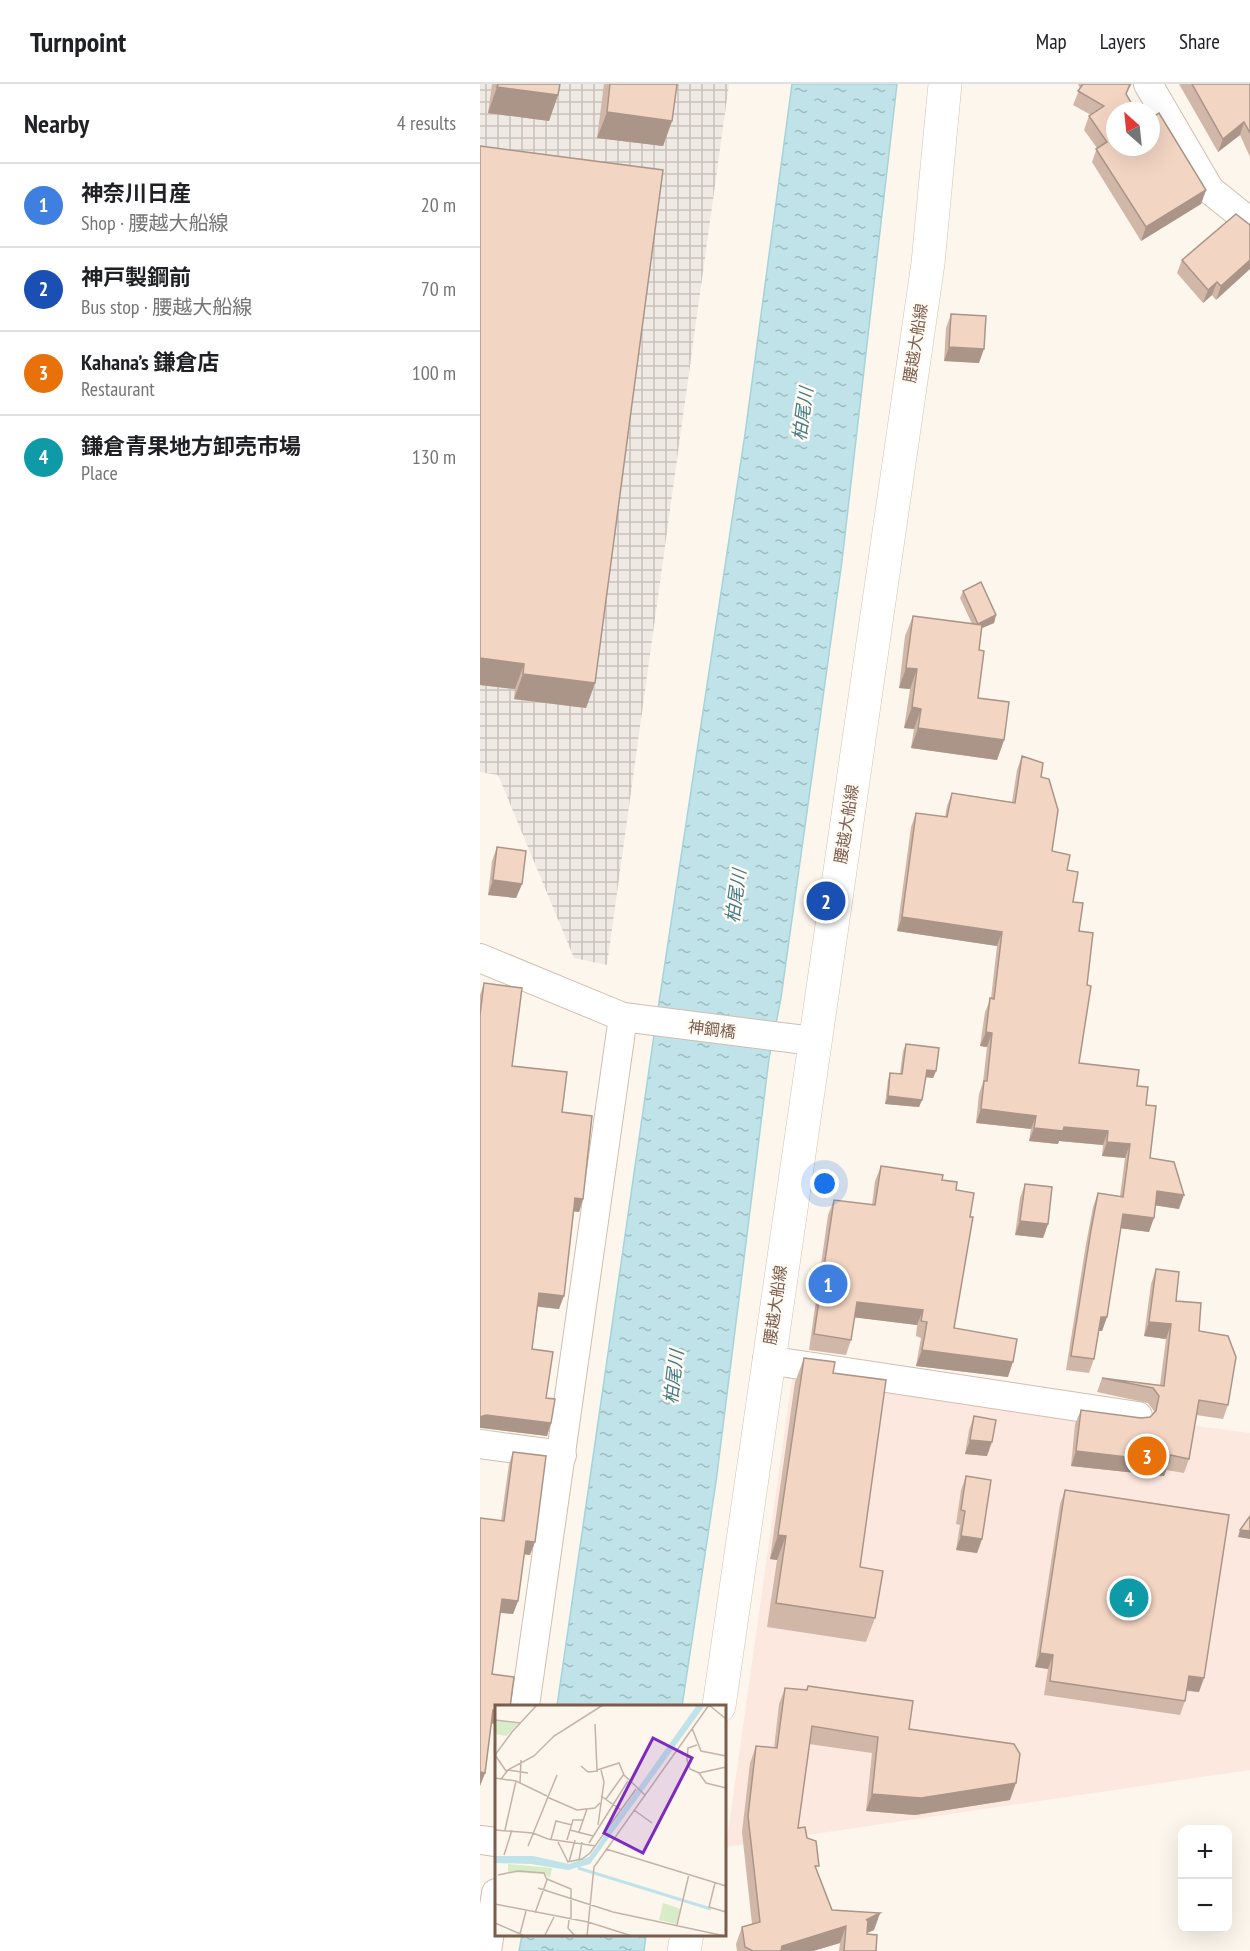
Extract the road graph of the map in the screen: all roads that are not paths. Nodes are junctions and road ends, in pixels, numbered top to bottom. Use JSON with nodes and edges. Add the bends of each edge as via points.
{"nodes":[{"id":1,"x":945,"y":84,"type":"edge"},
{"id":2,"x":1148,"y":84,"type":"edge"},
{"id":3,"x":1250,"y":222,"type":"edge"},
{"id":4,"x":480,"y":958,"type":"edge"},
{"id":5,"x":631,"y":1018,"type":"junction"},
{"id":6,"x":799,"y":1040,"type":"junction"},
{"id":7,"x":767,"y":1360,"type":"junction"},
{"id":8,"x":1138,"y":1416,"type":"edge"},
{"id":9,"x":480,"y":1444,"type":"edge"},
{"id":10,"x":562,"y":1455,"type":"junction"},
{"id":11,"x":525,"y":1705,"type":"edge"},
{"id":12,"x":719,"y":1705,"type":"edge"},
{"id":13,"x":480,"y":1840,"type":"edge"},
{"id":14,"x":495,"y":1842,"type":"edge"},
{"id":15,"x":495,"y":1899,"type":"edge"},
{"id":16,"x":687,"y":1936,"type":"edge"},
{"id":17,"x":487,"y":1951,"type":"edge"},
{"id":18,"x":684,"y":1951,"type":"edge"}],
"edges":[{"from":1,"to":6,"type":"main road","name":"腰越大船線","via":[[928,263]]},
{"from":2,"to":3,"type":"street","via":[[1210,190]]},
{"from":4,"to":5,"type":"street","name":"神鋼橋"},
{"from":5,"to":6,"type":"street","name":"神鋼橋"},
{"from":5,"to":10,"type":"street"},
{"from":6,"to":7,"type":"main road","name":"腰越大船線"},
{"from":7,"to":8,"type":"street"},
{"from":7,"to":12,"type":"main road","name":"腰越大船線"},
{"from":9,"to":10,"type":"street"},
{"from":10,"to":11,"type":"street"},
{"from":13,"to":14,"type":"street"},
{"from":15,"to":17,"type":"street"},
{"from":16,"to":18,"type":"main road"}]}
